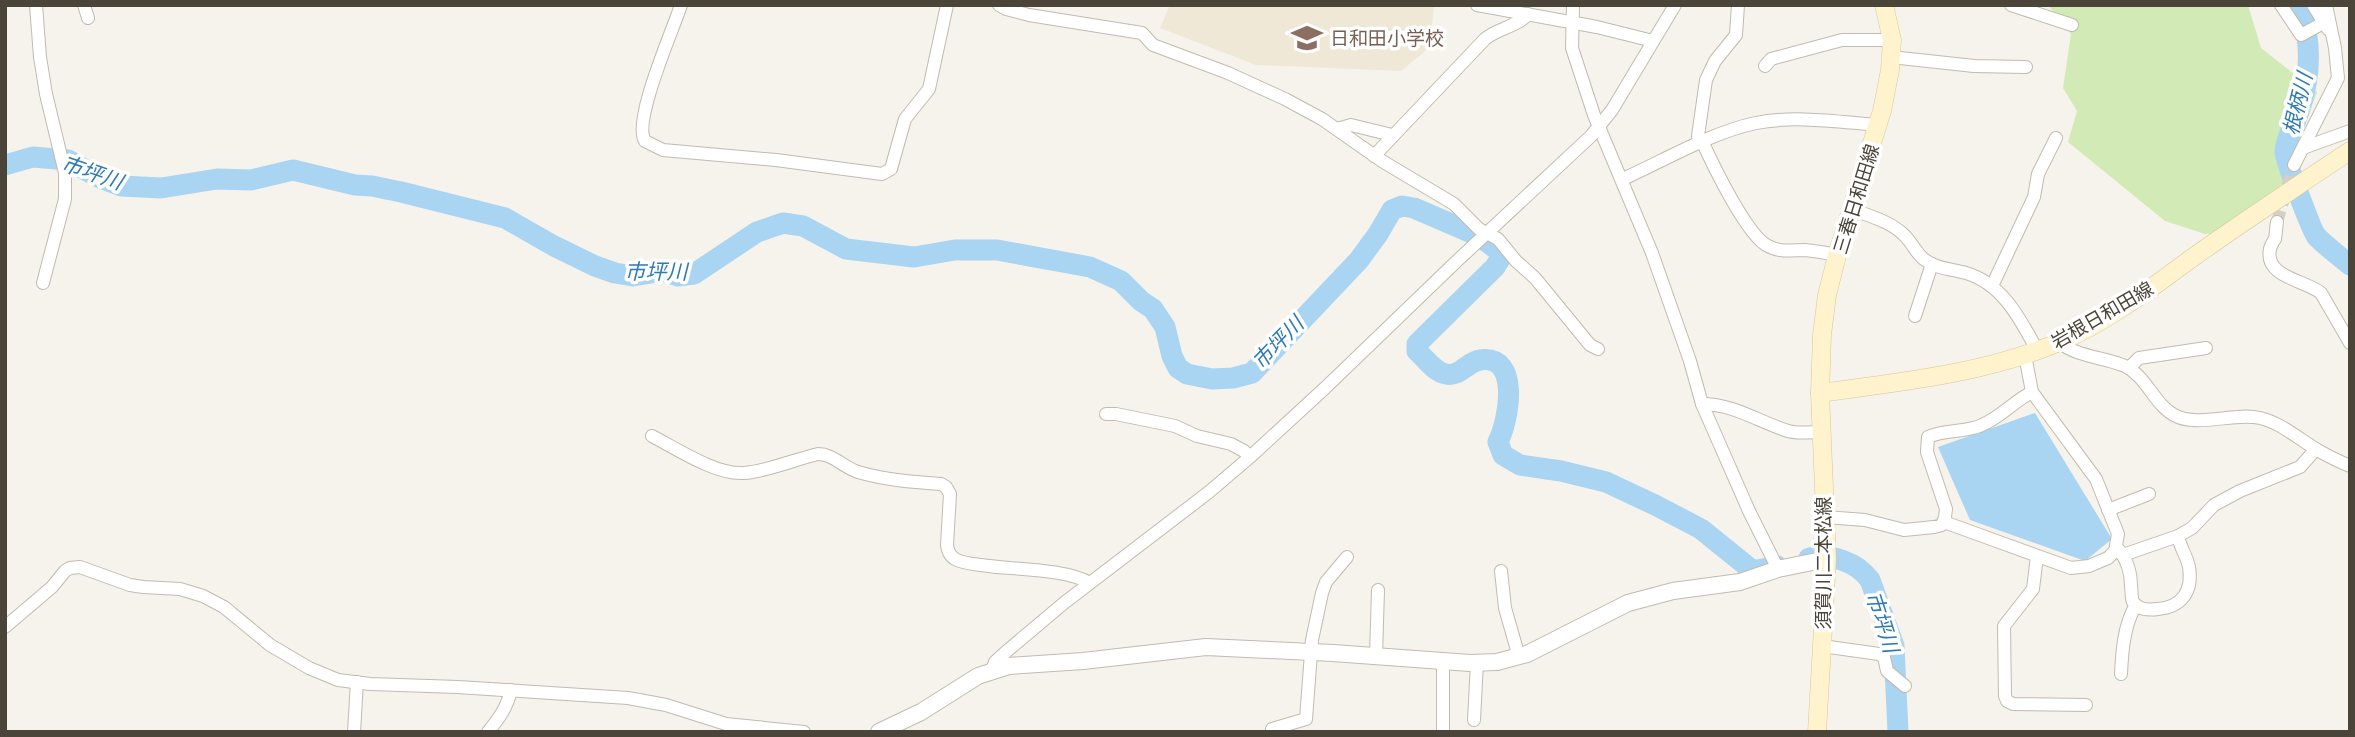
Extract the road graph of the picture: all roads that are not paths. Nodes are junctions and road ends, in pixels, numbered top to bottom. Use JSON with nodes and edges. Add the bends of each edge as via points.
{"nodes":[{"id":1,"x":36,"y":5,"type":"edge"},
{"id":2,"x":84,"y":5,"type":"edge"},
{"id":3,"x":681,"y":5,"type":"edge"},
{"id":4,"x":947,"y":5,"type":"edge"},
{"id":5,"x":1478,"y":5,"type":"edge"},
{"id":6,"x":1573,"y":5,"type":"edge"},
{"id":7,"x":1675,"y":5,"type":"edge"},
{"id":8,"x":1738,"y":5,"type":"edge"},
{"id":9,"x":1884,"y":5,"type":"edge"},
{"id":10,"x":2281,"y":5,"type":"edge"},
{"id":11,"x":2313,"y":5,"type":"edge"},
{"id":12,"x":2326,"y":5,"type":"edge"},
{"id":13,"x":1004,"y":7,"type":"edge"},
{"id":14,"x":2012,"y":7,"type":"edge"},
{"id":15,"x":1528,"y":14,"type":"junction"},
{"id":16,"x":88,"y":18,"type":"dead end"},
{"id":17,"x":1572,"y":22,"type":"junction"},
{"id":18,"x":2073,"y":25,"type":"dead end"},
{"id":19,"x":2319,"y":25,"type":"junction"},
{"id":20,"x":2332,"y":34,"type":"junction"},
{"id":21,"x":1653,"y":41,"type":"junction"},
{"id":22,"x":1891,"y":48,"type":"junction"},
{"id":23,"x":1765,"y":66,"type":"dead end"},
{"id":24,"x":2026,"y":67,"type":"dead end"},
{"id":25,"x":1600,"y":125,"type":"junction"},
{"id":26,"x":1879,"y":125,"type":"junction"},
{"id":27,"x":1337,"y":129,"type":"junction"},
{"id":28,"x":2350,"y":131,"type":"edge"},
{"id":29,"x":1392,"y":135,"type":"junction"},
{"id":30,"x":2056,"y":138,"type":"dead end"},
{"id":31,"x":1700,"y":142,"type":"junction"},
{"id":32,"x":2304,"y":148,"type":"junction"},
{"id":33,"x":2350,"y":151,"type":"edge"},
{"id":34,"x":1374,"y":156,"type":"junction"},
{"id":35,"x":2294,"y":165,"type":"tunnel mouth"},
{"id":36,"x":1623,"y":179,"type":"junction"},
{"id":37,"x":1851,"y":209,"type":"junction"},
{"id":38,"x":2277,"y":222,"type":"tunnel mouth"},
{"id":39,"x":1488,"y":233,"type":"junction"},
{"id":40,"x":1838,"y":255,"type":"junction"},
{"id":41,"x":1932,"y":264,"type":"junction"},
{"id":42,"x":43,"y":283,"type":"dead end"},
{"id":43,"x":1992,"y":286,"type":"junction"},
{"id":44,"x":1915,"y":316,"type":"dead end"},
{"id":45,"x":2059,"y":342,"type":"junction"},
{"id":46,"x":2350,"y":344,"type":"edge"},
{"id":47,"x":2206,"y":348,"type":"dead end"},
{"id":48,"x":1598,"y":349,"type":"dead end"},
{"id":49,"x":2031,"y":353,"type":"junction"},
{"id":50,"x":2129,"y":369,"type":"junction"},
{"id":51,"x":2032,"y":392,"type":"junction"},
{"id":52,"x":1820,"y":393,"type":"junction"},
{"id":53,"x":1702,"y":404,"type":"junction"},
{"id":54,"x":1106,"y":414,"type":"dead end"},
{"id":55,"x":1821,"y":432,"type":"junction"},
{"id":56,"x":652,"y":436,"type":"dead end"},
{"id":57,"x":2316,"y":449,"type":"junction"},
{"id":58,"x":1250,"y":457,"type":"junction"},
{"id":59,"x":2350,"y":466,"type":"edge"},
{"id":60,"x":2149,"y":494,"type":"dead end"},
{"id":61,"x":2108,"y":510,"type":"junction"},
{"id":62,"x":1825,"y":517,"type":"junction"},
{"id":63,"x":1944,"y":522,"type":"junction"},
{"id":64,"x":2178,"y":536,"type":"junction"},
{"id":65,"x":2119,"y":551,"type":"junction"},
{"id":66,"x":2037,"y":555,"type":"junction"},
{"id":67,"x":1347,"y":557,"type":"dead end"},
{"id":68,"x":1827,"y":559,"type":"junction"},
{"id":69,"x":1778,"y":569,"type":"junction"},
{"id":70,"x":1501,"y":571,"type":"dead end"},
{"id":71,"x":1090,"y":583,"type":"junction"},
{"id":72,"x":1378,"y":590,"type":"dead end"},
{"id":73,"x":2136,"y":605,"type":"junction"},
{"id":74,"x":5,"y":627,"type":"edge"},
{"id":75,"x":1822,"y":646,"type":"junction"},
{"id":76,"x":1311,"y":652,"type":"junction"},
{"id":77,"x":1376,"y":656,"type":"junction"},
{"id":78,"x":1519,"y":657,"type":"junction"},
{"id":79,"x":1443,"y":661,"type":"junction"},
{"id":80,"x":1476,"y":663,"type":"junction"},
{"id":81,"x":992,"y":670,"type":"junction"},
{"id":82,"x":2121,"y":674,"type":"dead end"},
{"id":83,"x":357,"y":682,"type":"junction"},
{"id":84,"x":1905,"y":686,"type":"dead end"},
{"id":85,"x":511,"y":690,"type":"junction"},
{"id":86,"x":2086,"y":705,"type":"dead end"},
{"id":87,"x":1474,"y":720,"type":"dead end"},
{"id":88,"x":1272,"y":729,"type":"dead end"},
{"id":89,"x":354,"y":732,"type":"edge"},
{"id":90,"x":488,"y":732,"type":"edge"},
{"id":91,"x":804,"y":732,"type":"edge"},
{"id":92,"x":879,"y":732,"type":"edge"},
{"id":93,"x":1443,"y":732,"type":"edge"},
{"id":94,"x":1817,"y":732,"type":"edge"}],
"edges":[{"from":1,"to":42,"type":"street","via":[[46,94],[65,173],[65,198]]},
{"from":2,"to":16,"type":"street"},
{"from":3,"to":4,"type":"street","via":[[648,98],[641,129],[645,141],[663,150],[882,174],[891,169],[905,118],[929,89]]},
{"from":5,"to":15,"type":"street"},
{"from":6,"to":17,"type":"street"},
{"from":7,"to":21,"type":"street"},
{"from":8,"to":31,"type":"street","via":[[1736,35],[1715,61],[1704,85]]},
{"from":9,"to":22,"type":"main road","name":"三春日和田線"},
{"from":10,"to":19,"type":"street","via":[[2301,35]]},
{"from":11,"to":19,"type":"street"},
{"from":12,"to":20,"type":"street"},
{"from":13,"to":27,"type":"street","via":[[1142,33],[1153,46],[1228,73]]},
{"from":14,"to":18,"type":"street"},
{"from":15,"to":17,"type":"street"},
{"from":15,"to":29,"type":"street","via":[[1485,39]]},
{"from":17,"to":21,"type":"street"},
{"from":17,"to":25,"type":"street","via":[[1572,48]]},
{"from":19,"to":20,"type":"street"},
{"from":20,"to":32,"type":"street","via":[[2338,78]]},
{"from":21,"to":25,"type":"street"},
{"from":22,"to":23,"type":"street","via":[[1857,39],[1772,59]]},
{"from":22,"to":24,"type":"street","via":[[1974,66]]},
{"from":22,"to":26,"type":"main road","name":"三春日和田線"},
{"from":25,"to":36,"type":"street"},
{"from":25,"to":39,"type":"street"},
{"from":26,"to":31,"type":"street","via":[[1770,121]]},
{"from":26,"to":37,"type":"main road","name":"三春日和田線"},
{"from":27,"to":29,"type":"street","via":[[1351,125]]},
{"from":27,"to":34,"type":"street"},
{"from":28,"to":32,"type":"street"},
{"from":29,"to":34,"type":"street"},
{"from":30,"to":43,"type":"street"},
{"from":31,"to":36,"type":"street"},
{"from":31,"to":40,"type":"street","via":[[1762,242],[1784,251]]},
{"from":32,"to":35,"type":"street"},
{"from":33,"to":45,"type":"main road","name":"岩根日和田線","via":[[2157,284]]},
{"from":34,"to":39,"type":"street","via":[[1454,204]]},
{"from":36,"to":53,"type":"street"},
{"from":37,"to":40,"type":"main road","name":"三春日和田線"},
{"from":37,"to":41,"type":"street","via":[[1892,225]]},
{"from":38,"to":46,"type":"street","via":[[2270,248],[2276,270],[2321,293]]},
{"from":39,"to":48,"type":"street"},
{"from":39,"to":58,"type":"street"},
{"from":40,"to":52,"type":"main road","name":"三春日和田線","via":[[1822,335]]},
{"from":41,"to":43,"type":"street"},
{"from":41,"to":44,"type":"street"},
{"from":43,"to":49,"type":"street","via":[[2005,298]]},
{"from":45,"to":49,"type":"main road","name":"岩根日和田線"},
{"from":45,"to":50,"type":"street"},
{"from":47,"to":50,"type":"street","via":[[2139,359]]},
{"from":49,"to":51,"type":"street"},
{"from":49,"to":52,"type":"main road","name":"岩根日和田線","via":[[1960,372]]},
{"from":50,"to":57,"type":"street","via":[[2172,415],[2261,418]]},
{"from":51,"to":61,"type":"street","via":[[2088,468]]},
{"from":51,"to":63,"type":"street","via":[[1979,427],[1928,437],[1927,452],[1945,509]]},
{"from":52,"to":55,"type":"main road","name":"須賀川二本松線"},
{"from":53,"to":55,"type":"street","via":[[1735,410],[1788,431]]},
{"from":53,"to":69,"type":"street"},
{"from":54,"to":58,"type":"street","via":[[1175,426],[1231,444]]},
{"from":55,"to":62,"type":"main road","name":"須賀川二本松線"},
{"from":56,"to":71,"type":"street","via":[[732,472],[828,454],[840,465],[874,477],[941,484],[950,494],[947,545],[953,558],[1073,576]]},
{"from":57,"to":59,"type":"street"},
{"from":57,"to":64,"type":"street","via":[[2300,467],[2214,505]]},
{"from":58,"to":71,"type":"street"},
{"from":60,"to":61,"type":"street"},
{"from":61,"to":65,"type":"street"},
{"from":62,"to":63,"type":"street","via":[[1865,520],[1903,530]]},
{"from":62,"to":68,"type":"main road","name":"須賀川二本松線"},
{"from":63,"to":66,"type":"street"},
{"from":64,"to":65,"type":"street"},
{"from":64,"to":73,"type":"street","via":[[2189,568],[2185,597],[2169,608],[2147,610]]},
{"from":65,"to":66,"type":"street","via":[[2090,566],[2071,568]]},
{"from":65,"to":73,"type":"street","via":[[2130,573]]},
{"from":66,"to":86,"type":"street","via":[[2033,590],[2004,626],[2005,696],[2013,704]]},
{"from":67,"to":76,"type":"street","via":[[1324,586]]},
{"from":68,"to":69,"type":"street"},
{"from":68,"to":75,"type":"main road","name":"須賀川二本松線"},
{"from":69,"to":78,"type":"street","via":[[1740,582],[1673,591],[1628,603]]},
{"from":70,"to":78,"type":"street","via":[[1505,608]]},
{"from":71,"to":81,"type":"street","via":[[1007,651]]},
{"from":72,"to":77,"type":"street"},
{"from":73,"to":82,"type":"street","via":[[2122,647]]},
{"from":74,"to":83,"type":"street","via":[[65,571],[80,568],[130,585],[204,596],[309,668]]},
{"from":75,"to":84,"type":"street","via":[[1879,654],[1887,671]]},
{"from":75,"to":94,"type":"main road","name":"須賀川二本松線"},
{"from":76,"to":77,"type":"street"},
{"from":76,"to":81,"type":"street","via":[[1206,647]]},
{"from":76,"to":88,"type":"street","via":[[1306,719]]},
{"from":77,"to":79,"type":"street"},
{"from":78,"to":80,"type":"street"},
{"from":79,"to":80,"type":"street"},
{"from":79,"to":93,"type":"street"},
{"from":80,"to":87,"type":"street"},
{"from":81,"to":92,"type":"street"},
{"from":83,"to":85,"type":"street"},
{"from":83,"to":89,"type":"street"},
{"from":85,"to":90,"type":"street","via":[[502,716]]},
{"from":85,"to":91,"type":"street","via":[[628,698],[726,724]]}]}
